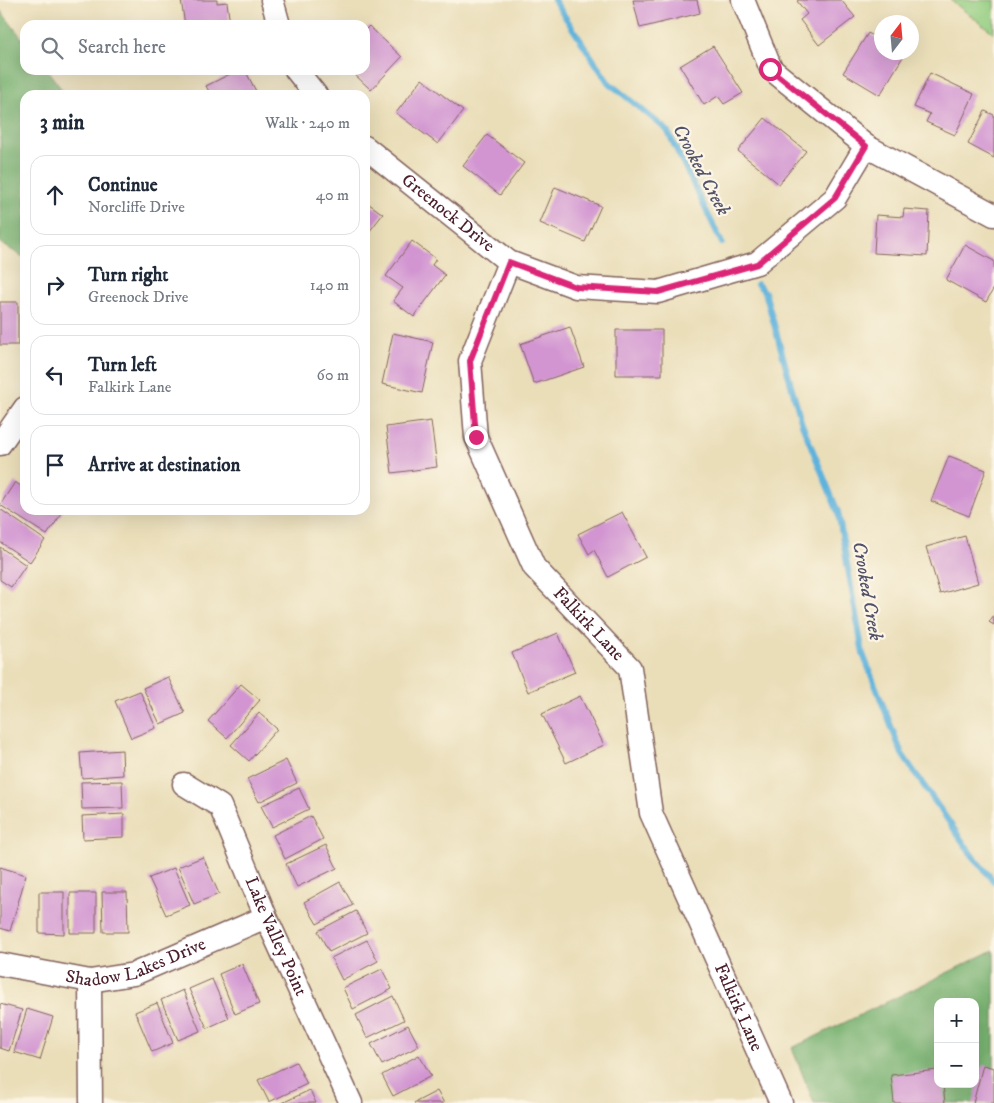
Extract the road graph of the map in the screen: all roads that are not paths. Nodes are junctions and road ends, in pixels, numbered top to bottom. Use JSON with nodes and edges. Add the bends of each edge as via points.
{"nodes":[{"id":1,"x":272,"y":0,"type":"edge"},
{"id":2,"x":743,"y":0,"type":"edge"},
{"id":3,"x":278,"y":20,"type":"edge"},
{"id":4,"x":300,"y":75,"type":"edge"},
{"id":5,"x":312,"y":90,"type":"edge"},
{"id":6,"x":866,"y":146,"type":"junction"},
{"id":7,"x":370,"y":151,"type":"edge"},
{"id":8,"x":994,"y":215,"type":"edge"},
{"id":9,"x":509,"y":262,"type":"junction"},
{"id":10,"x":20,"y":415,"type":"edge"},
{"id":11,"x":0,"y":444,"type":"edge"},
{"id":12,"x":184,"y":784,"type":"dead end"},
{"id":13,"x":266,"y":917,"type":"junction"},
{"id":14,"x":0,"y":964,"type":"edge"},
{"id":15,"x":90,"y":981,"type":"junction"},
{"id":16,"x":91,"y":1103,"type":"edge"},
{"id":17,"x":351,"y":1103,"type":"edge"},
{"id":18,"x":780,"y":1103,"type":"edge"}],
"edges":[{"from":1,"to":3,"type":"street"},
{"from":2,"to":6,"type":"street","via":[[770,69]]},
{"from":4,"to":5,"type":"street"},
{"from":6,"to":8,"type":"street"},
{"from":6,"to":9,"type":"street","name":"Greenock Drive","via":[[835,198],[757,264],[658,292],[576,287]]},
{"from":7,"to":9,"type":"street","name":"Greenock Drive"},
{"from":9,"to":18,"type":"street","name":"Falkirk Lane","via":[[470,361],[476,437],[534,567],[630,668],[651,813]]},
{"from":10,"to":11,"type":"street"},
{"from":12,"to":13,"type":"street","name":"Lake Valley Point","via":[[220,806]]},
{"from":13,"to":15,"type":"street","name":"Shadow Lakes Drive","via":[[134,974]]},
{"from":13,"to":17,"type":"street","name":"Lake Valley Point"},
{"from":14,"to":15,"type":"street","name":"Shadow Lakes Drive"},
{"from":15,"to":16,"type":"street"}]}
